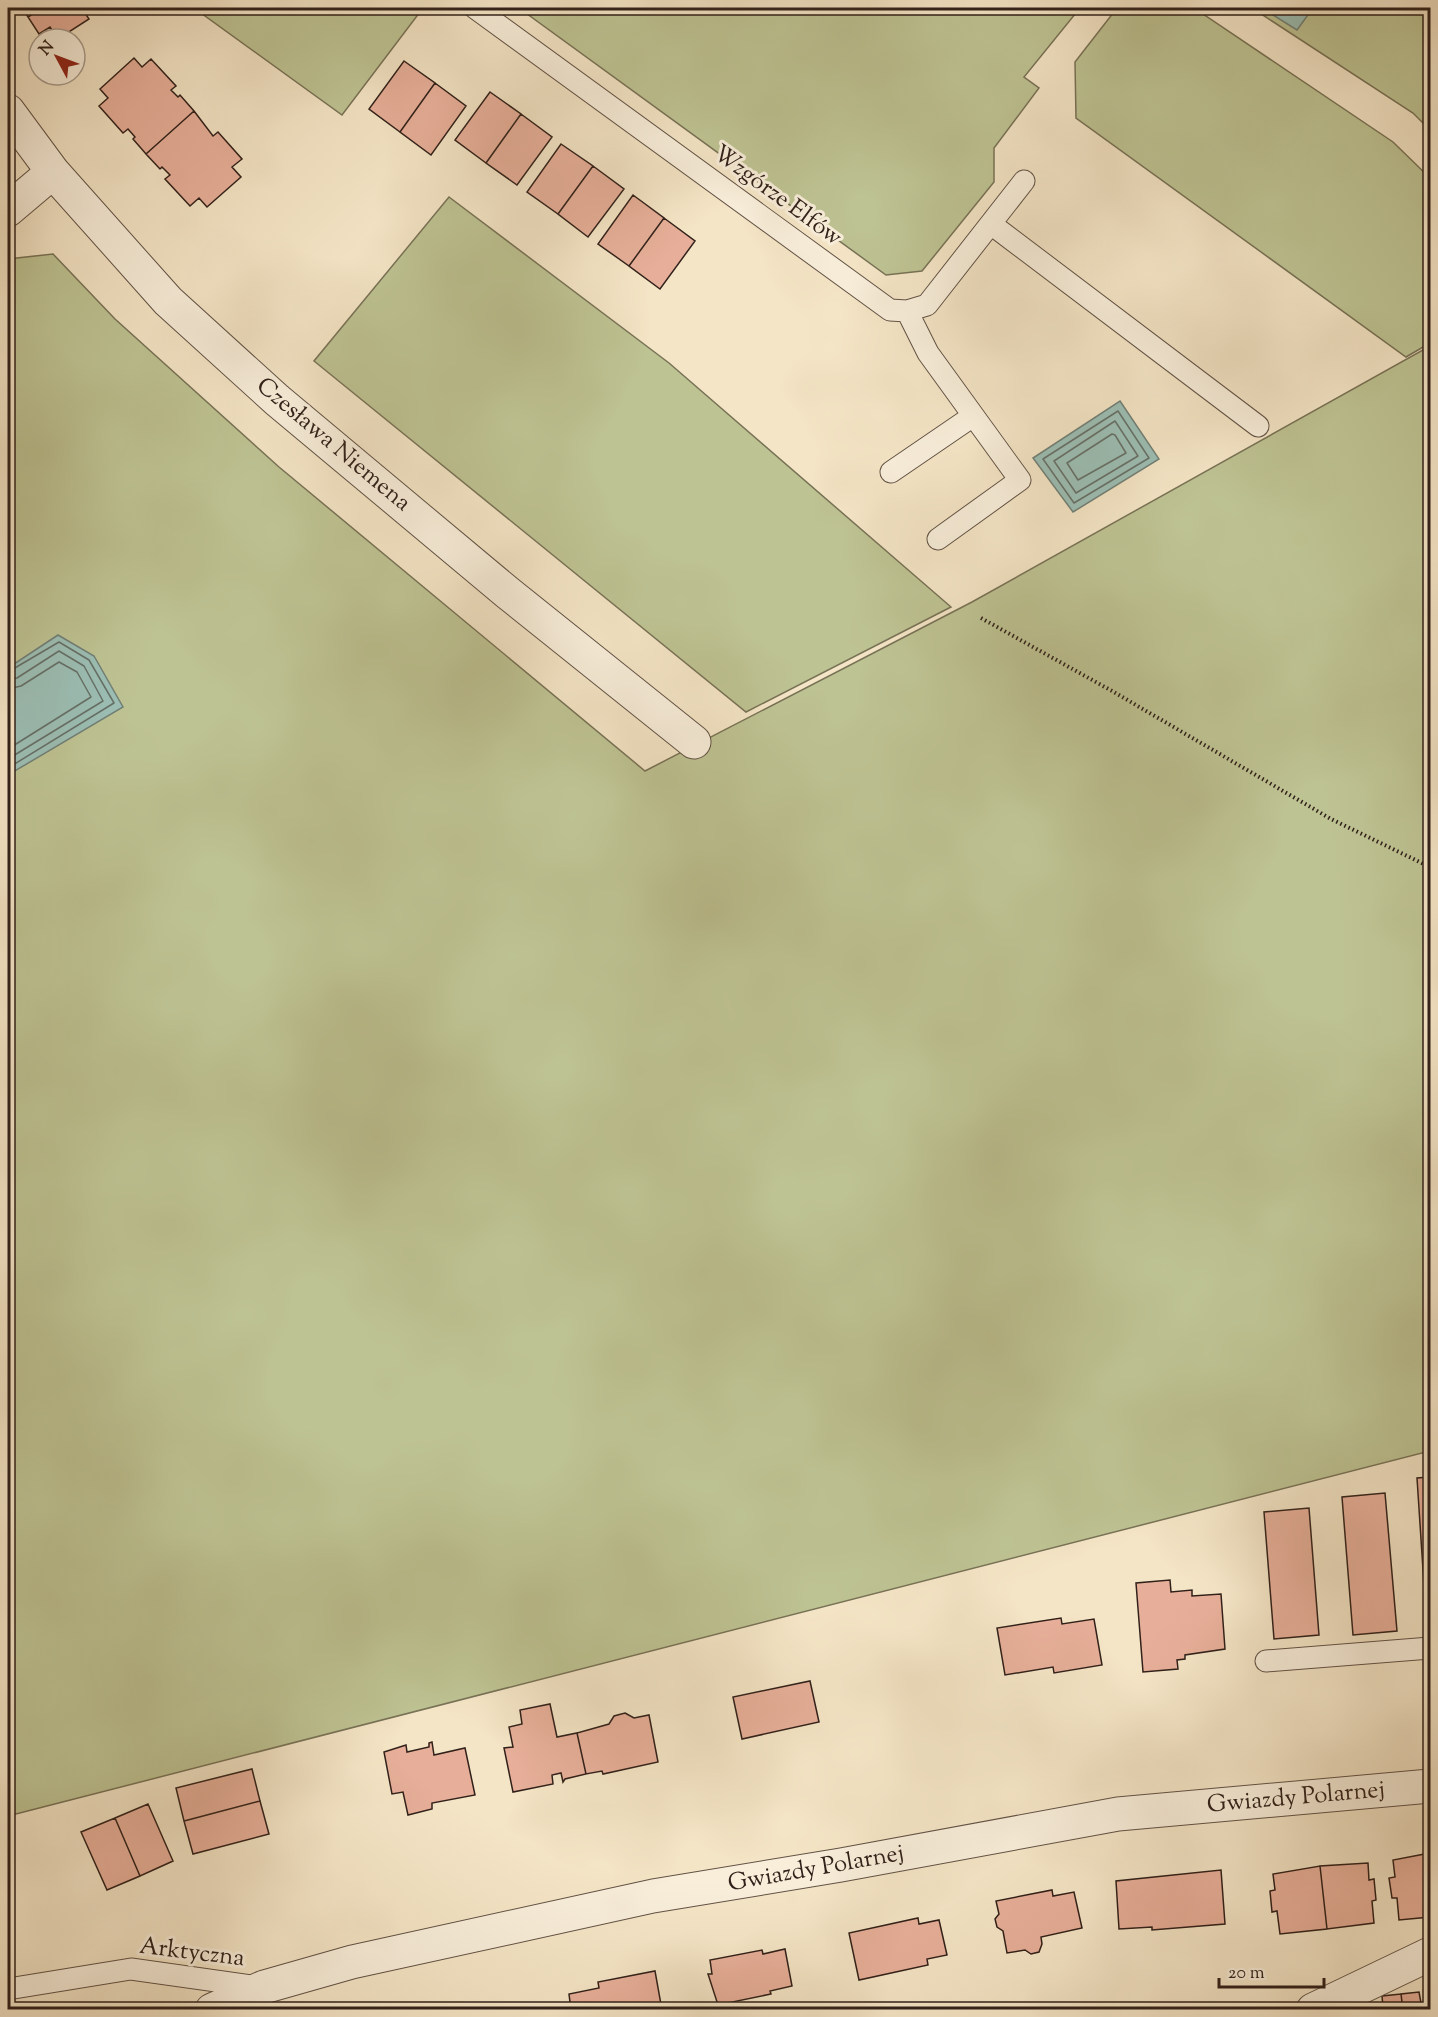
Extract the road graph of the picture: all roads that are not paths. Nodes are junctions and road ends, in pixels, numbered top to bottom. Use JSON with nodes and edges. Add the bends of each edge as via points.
{"nodes":[{"id":1,"x":475,"y":8,"type":"edge"},
{"id":2,"x":8,"y":111,"type":"edge"},
{"id":3,"x":53,"y":172,"type":"junction"},
{"id":4,"x":1024,"y":181,"type":"dead end"},
{"id":5,"x":8,"y":210,"type":"edge"},
{"id":6,"x":992,"y":224,"type":"junction"},
{"id":7,"x":907,"y":311,"type":"junction"},
{"id":8,"x":974,"y":416,"type":"junction"},
{"id":9,"x":1258,"y":426,"type":"dead end"},
{"id":10,"x":891,"y":472,"type":"dead end"},
{"id":11,"x":938,"y":539,"type":"dead end"},
{"id":12,"x":694,"y":742,"type":"dead end"},
{"id":13,"x":1431,"y":1648,"type":"edge"},
{"id":14,"x":1266,"y":1661,"type":"dead end"},
{"id":15,"x":1431,"y":1786,"type":"edge"},
{"id":16,"x":1431,"y":1954,"type":"edge"},
{"id":17,"x":264,"y":1987,"type":"junction"},
{"id":18,"x":8,"y":1989,"type":"edge"},
{"id":19,"x":212,"y":2010,"type":"edge"},
{"id":20,"x":1313,"y":2010,"type":"edge"}],
"edges":[{"from":1,"to":7,"type":"lane","name":"Wzgórze Elfów","via":[[890,310]]},
{"from":2,"to":3,"type":"street","name":"Czesława Niemena"},
{"from":3,"to":5,"type":"street"},
{"from":3,"to":12,"type":"street","name":"Czesława Niemena","via":[[168,301],[277,400]]},
{"from":4,"to":6,"type":"lane"},
{"from":6,"to":7,"type":"lane","via":[[927,305]]},
{"from":6,"to":9,"type":"lane"},
{"from":7,"to":8,"type":"lane","via":[[928,353]]},
{"from":8,"to":10,"type":"lane"},
{"from":8,"to":11,"type":"lane","via":[[1020,480]]},
{"from":13,"to":14,"type":"lane"},
{"from":15,"to":17,"type":"street","name":"Gwiazdy Polarnej","via":[[1118,1814],[653,1896],[352,1962]]},
{"from":16,"to":20,"type":"street"},
{"from":17,"to":18,"type":"lane","name":"Arktyczna","via":[[131,1969]]},
{"from":17,"to":19,"type":"street","name":"Gwiazdy Polarnej"}]}
